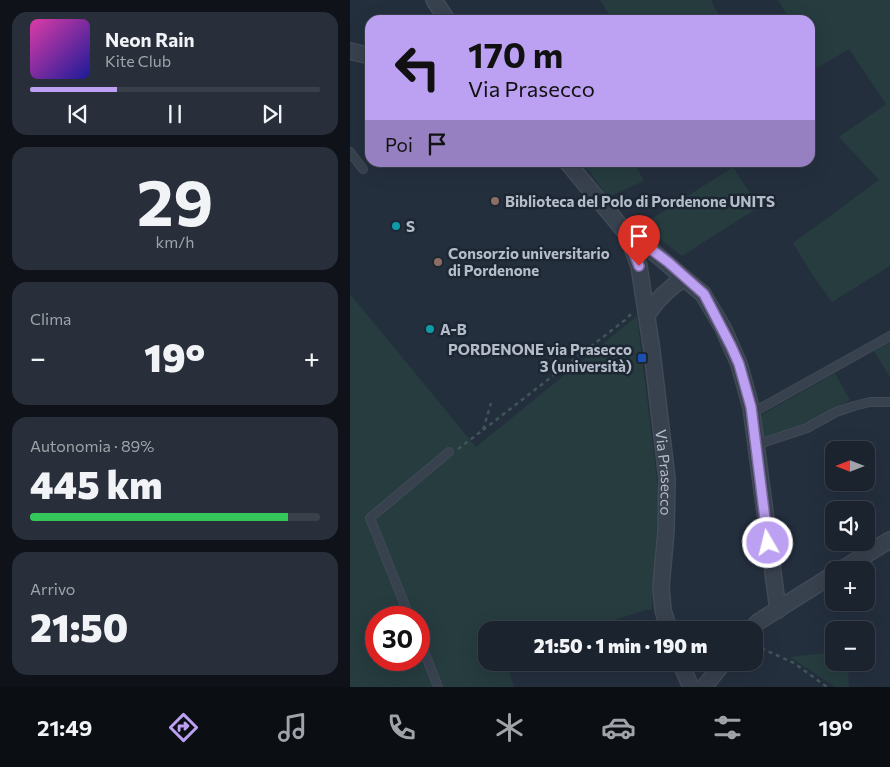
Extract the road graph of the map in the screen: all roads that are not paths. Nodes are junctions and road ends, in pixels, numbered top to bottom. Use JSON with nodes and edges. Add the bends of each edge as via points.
{"nodes":[{"id":1,"x":434,"y":0,"type":"edge"},
{"id":2,"x":444,"y":15,"type":"edge"},
{"id":3,"x":350,"y":51,"type":"edge"},
{"id":4,"x":365,"y":55,"type":"edge"},
{"id":5,"x":350,"y":152,"type":"edge"},
{"id":6,"x":571,"y":167,"type":"edge"},
{"id":7,"x":363,"y":169,"type":"dead end"},
{"id":8,"x":627,"y":234,"type":"junction"},
{"id":9,"x":684,"y":278,"type":"junction"},
{"id":10,"x":646,"y":310,"type":"junction"},
{"id":11,"x":890,"y":336,"type":"edge"},
{"id":12,"x":890,"y":402,"type":"edge"},
{"id":13,"x":752,"y":413,"type":"junction"},
{"id":14,"x":756,"y":446,"type":"junction"},
{"id":15,"x":449,"y":452,"type":"road end"},
{"id":16,"x":890,"y":540,"type":"edge"},
{"id":17,"x":856,"y":561,"type":"edge"},
{"id":18,"x":825,"y":580,"type":"edge"},
{"id":19,"x":405,"y":606,"type":"edge"},
{"id":20,"x":778,"y":610,"type":"junction"},
{"id":21,"x":666,"y":621,"type":"edge"},
{"id":22,"x":760,"y":621,"type":"edge"},
{"id":23,"x":430,"y":666,"type":"edge"},
{"id":24,"x":684,"y":671,"type":"edge"},
{"id":25,"x":717,"y":671,"type":"edge"},
{"id":26,"x":438,"y":687,"type":"edge"},
{"id":27,"x":691,"y":687,"type":"edge"},
{"id":28,"x":704,"y":687,"type":"edge"}],
"edges":[{"from":1,"to":2,"type":"street"},
{"from":3,"to":4,"type":"street"},
{"from":5,"to":7,"type":"lane"},
{"from":6,"to":8,"type":"street","name":"Via Prasecco"},
{"from":8,"to":9,"type":"street","name":"Via Prasecco","via":[[668,262]]},
{"from":8,"to":10,"type":"street","name":"Via Prasecco","via":[[639,266]]},
{"from":9,"to":10,"type":"street"},
{"from":9,"to":13,"type":"street","name":"Via Prasecco","via":[[704,294],[723,328],[739,364]]},
{"from":10,"to":21,"type":"street","name":"Via Prasecco","via":[[667,479],[661,587]]},
{"from":11,"to":13,"type":"lane"},
{"from":12,"to":14,"type":"lane","via":[[854,406],[807,428]]},
{"from":13,"to":14,"type":"street","name":"Via Prasecco"},
{"from":14,"to":20,"type":"street","name":"Via Prasecco"},
{"from":15,"to":19,"type":"lane","via":[[370,518]]},
{"from":16,"to":17,"type":"street"},
{"from":18,"to":20,"type":"street"},
{"from":20,"to":22,"type":"street"},
{"from":23,"to":26,"type":"lane"},
{"from":24,"to":27,"type":"street"},
{"from":25,"to":28,"type":"street"}]}
